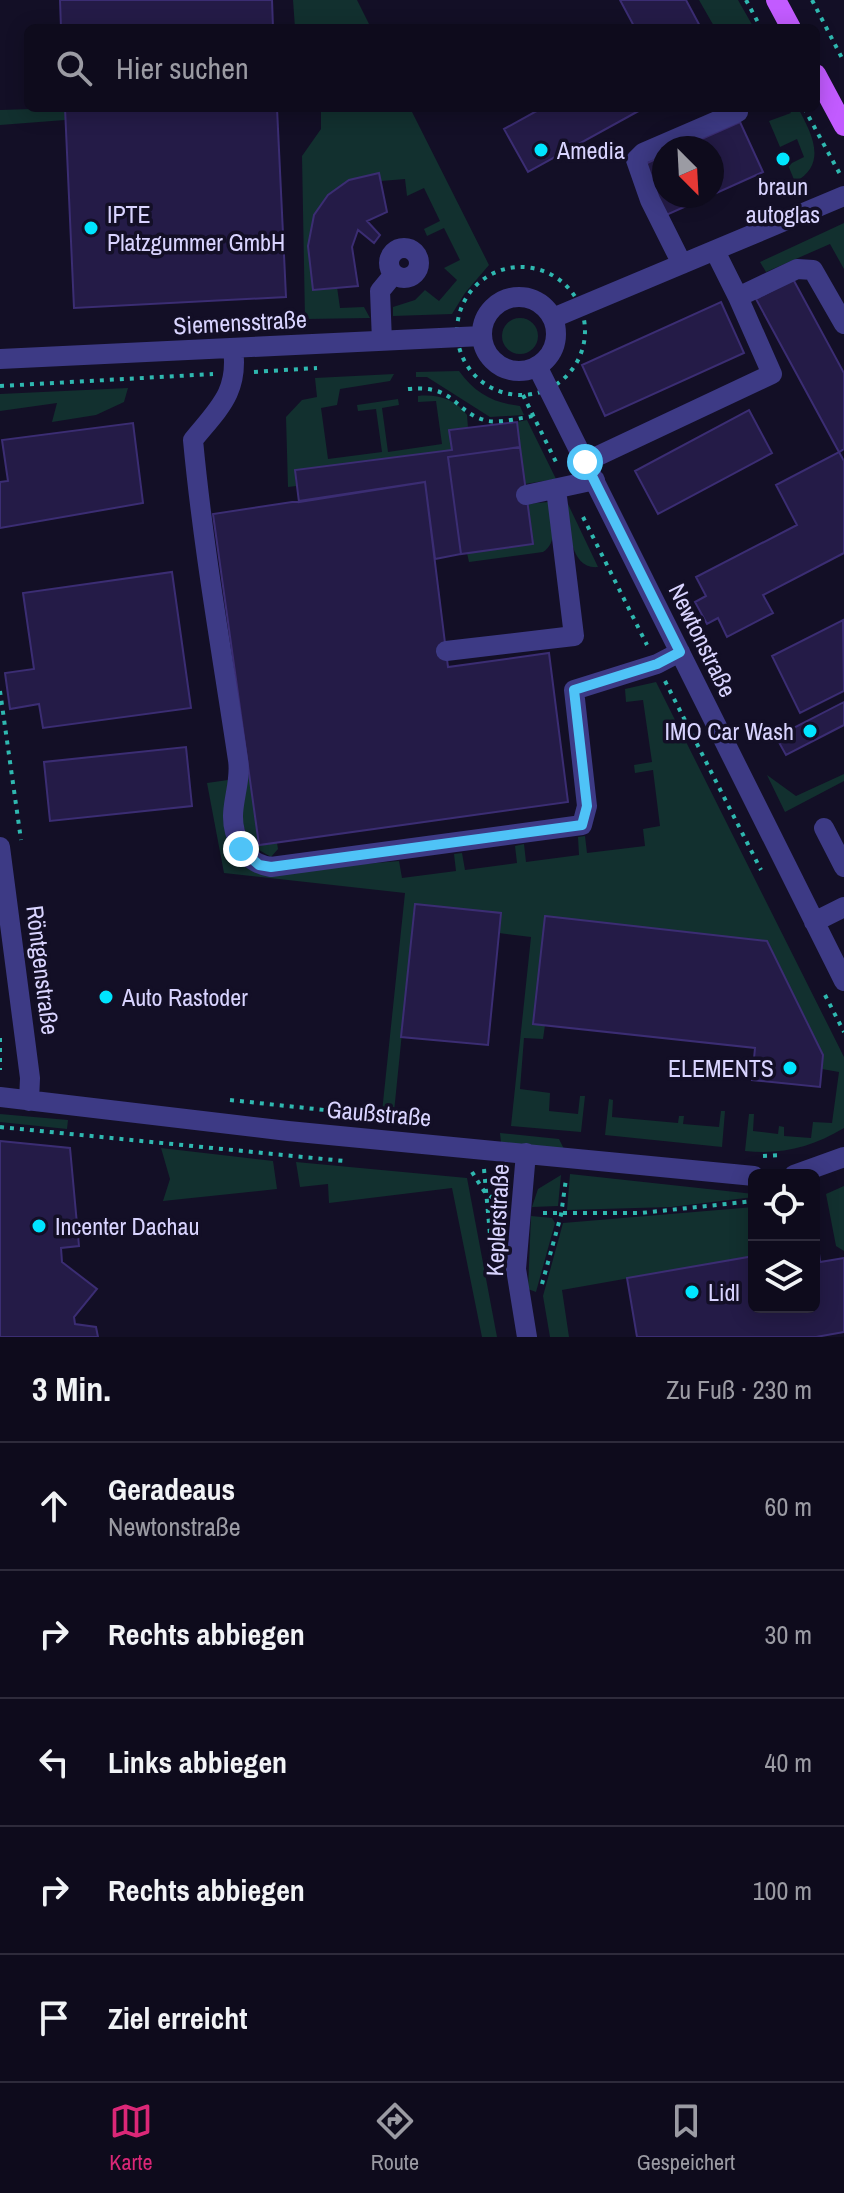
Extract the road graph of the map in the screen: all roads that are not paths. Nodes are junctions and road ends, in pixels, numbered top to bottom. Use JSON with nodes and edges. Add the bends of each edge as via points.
{"nodes":[{"id":1,"x":776,"y":0,"type":"edge"},
{"id":2,"x":789,"y":24,"type":"edge"},
{"id":3,"x":820,"y":81,"type":"edge"},
{"id":4,"x":738,"y":112,"type":"dead end"},
{"id":5,"x":844,"y":126,"type":"edge"},
{"id":6,"x":844,"y":196,"type":"edge"},
{"id":7,"x":715,"y":251,"type":"junction"},
{"id":8,"x":682,"y":264,"type":"junction"},
{"id":9,"x":394,"y":274,"type":"dead end"},
{"id":10,"x":738,"y":297,"type":"junction"},
{"id":11,"x":553,"y":318,"type":"junction"},
{"id":12,"x":844,"y":324,"type":"edge"},
{"id":13,"x":482,"y":336,"type":"junction"},
{"id":14,"x":382,"y":341,"type":"junction"},
{"id":15,"x":233,"y":348,"type":"junction"},
{"id":16,"x":0,"y":359,"type":"edge"},
{"id":17,"x":537,"y":366,"type":"junction"},
{"id":18,"x":585,"y":462,"type":"junction"},
{"id":19,"x":595,"y":480,"type":"junction"},
{"id":20,"x":562,"y":488,"type":"junction"},
{"id":21,"x":526,"y":495,"type":"dead end"},
{"id":22,"x":446,"y":651,"type":"dead end"},
{"id":23,"x":680,"y":652,"type":"junction"},
{"id":24,"x":824,"y":828,"type":"dead end"},
{"id":25,"x":0,"y":847,"type":"edge"},
{"id":26,"x":844,"y":867,"type":"edge"},
{"id":27,"x":844,"y":907,"type":"edge"},
{"id":28,"x":814,"y":922,"type":"junction"},
{"id":29,"x":844,"y":981,"type":"edge"},
{"id":30,"x":0,"y":1097,"type":"edge"},
{"id":31,"x":29,"y":1101,"type":"junction"},
{"id":32,"x":526,"y":1153,"type":"junction"},
{"id":33,"x":844,"y":1157,"type":"edge"},
{"id":34,"x":756,"y":1166,"type":"edge"},
{"id":35,"x":811,"y":1169,"type":"edge"},
{"id":36,"x":527,"y":1337,"type":"edge"}],
"edges":[{"from":1,"to":2,"type":"main road"},
{"from":3,"to":5,"type":"main road"},
{"from":4,"to":8,"type":"street","via":[[636,160]]},
{"from":6,"to":7,"type":"street"},
{"from":7,"to":8,"type":"street"},
{"from":7,"to":10,"type":"street"},
{"from":8,"to":11,"type":"street"},
{"from":9,"to":14,"type":"street","via":[[380,291]]},
{"from":10,"to":12,"type":"street","via":[[797,269],[813,270]]},
{"from":10,"to":18,"type":"street","via":[[772,374]]},
{"from":11,"to":13,"type":"street","via":[[529,297],[506,299],[488,314]]},
{"from":11,"to":17,"type":"street","via":[[556,340]]},
{"from":13,"to":14,"type":"street","name":"Siemensstraße"},
{"from":13,"to":17,"type":"street","via":[[501,367],[526,371]]},
{"from":14,"to":15,"type":"street","name":"Siemensstraße"},
{"from":15,"to":16,"type":"street","name":"Siemensstraße"},
{"from":15,"to":23,"type":"street","via":[[237,373],[222,404],[193,440],[200,520],[239,765],[234,829],[250,859],[271,867],[582,825],[587,806],[574,690]]},
{"from":17,"to":18,"type":"street","name":"Newtonstraße"},
{"from":18,"to":19,"type":"street","name":"Newtonstraße"},
{"from":19,"to":20,"type":"street"},
{"from":19,"to":23,"type":"street","name":"Newtonstraße"},
{"from":20,"to":21,"type":"street"},
{"from":20,"to":22,"type":"street","via":[[574,636]]},
{"from":23,"to":28,"type":"street","name":"Newtonstraße"},
{"from":24,"to":26,"type":"street"},
{"from":25,"to":31,"type":"street","name":"Röntgenstraße"},
{"from":27,"to":28,"type":"street"},
{"from":28,"to":29,"type":"street","name":"Newtonstraße"},
{"from":30,"to":31,"type":"street","name":"Gaußstraße"},
{"from":31,"to":32,"type":"street","name":"Gaußstraße"},
{"from":32,"to":34,"type":"street","name":"Gaußstraße"},
{"from":32,"to":36,"type":"street","name":"Keplerstraße","via":[[516,1269]]},
{"from":33,"to":35,"type":"street"}]}
